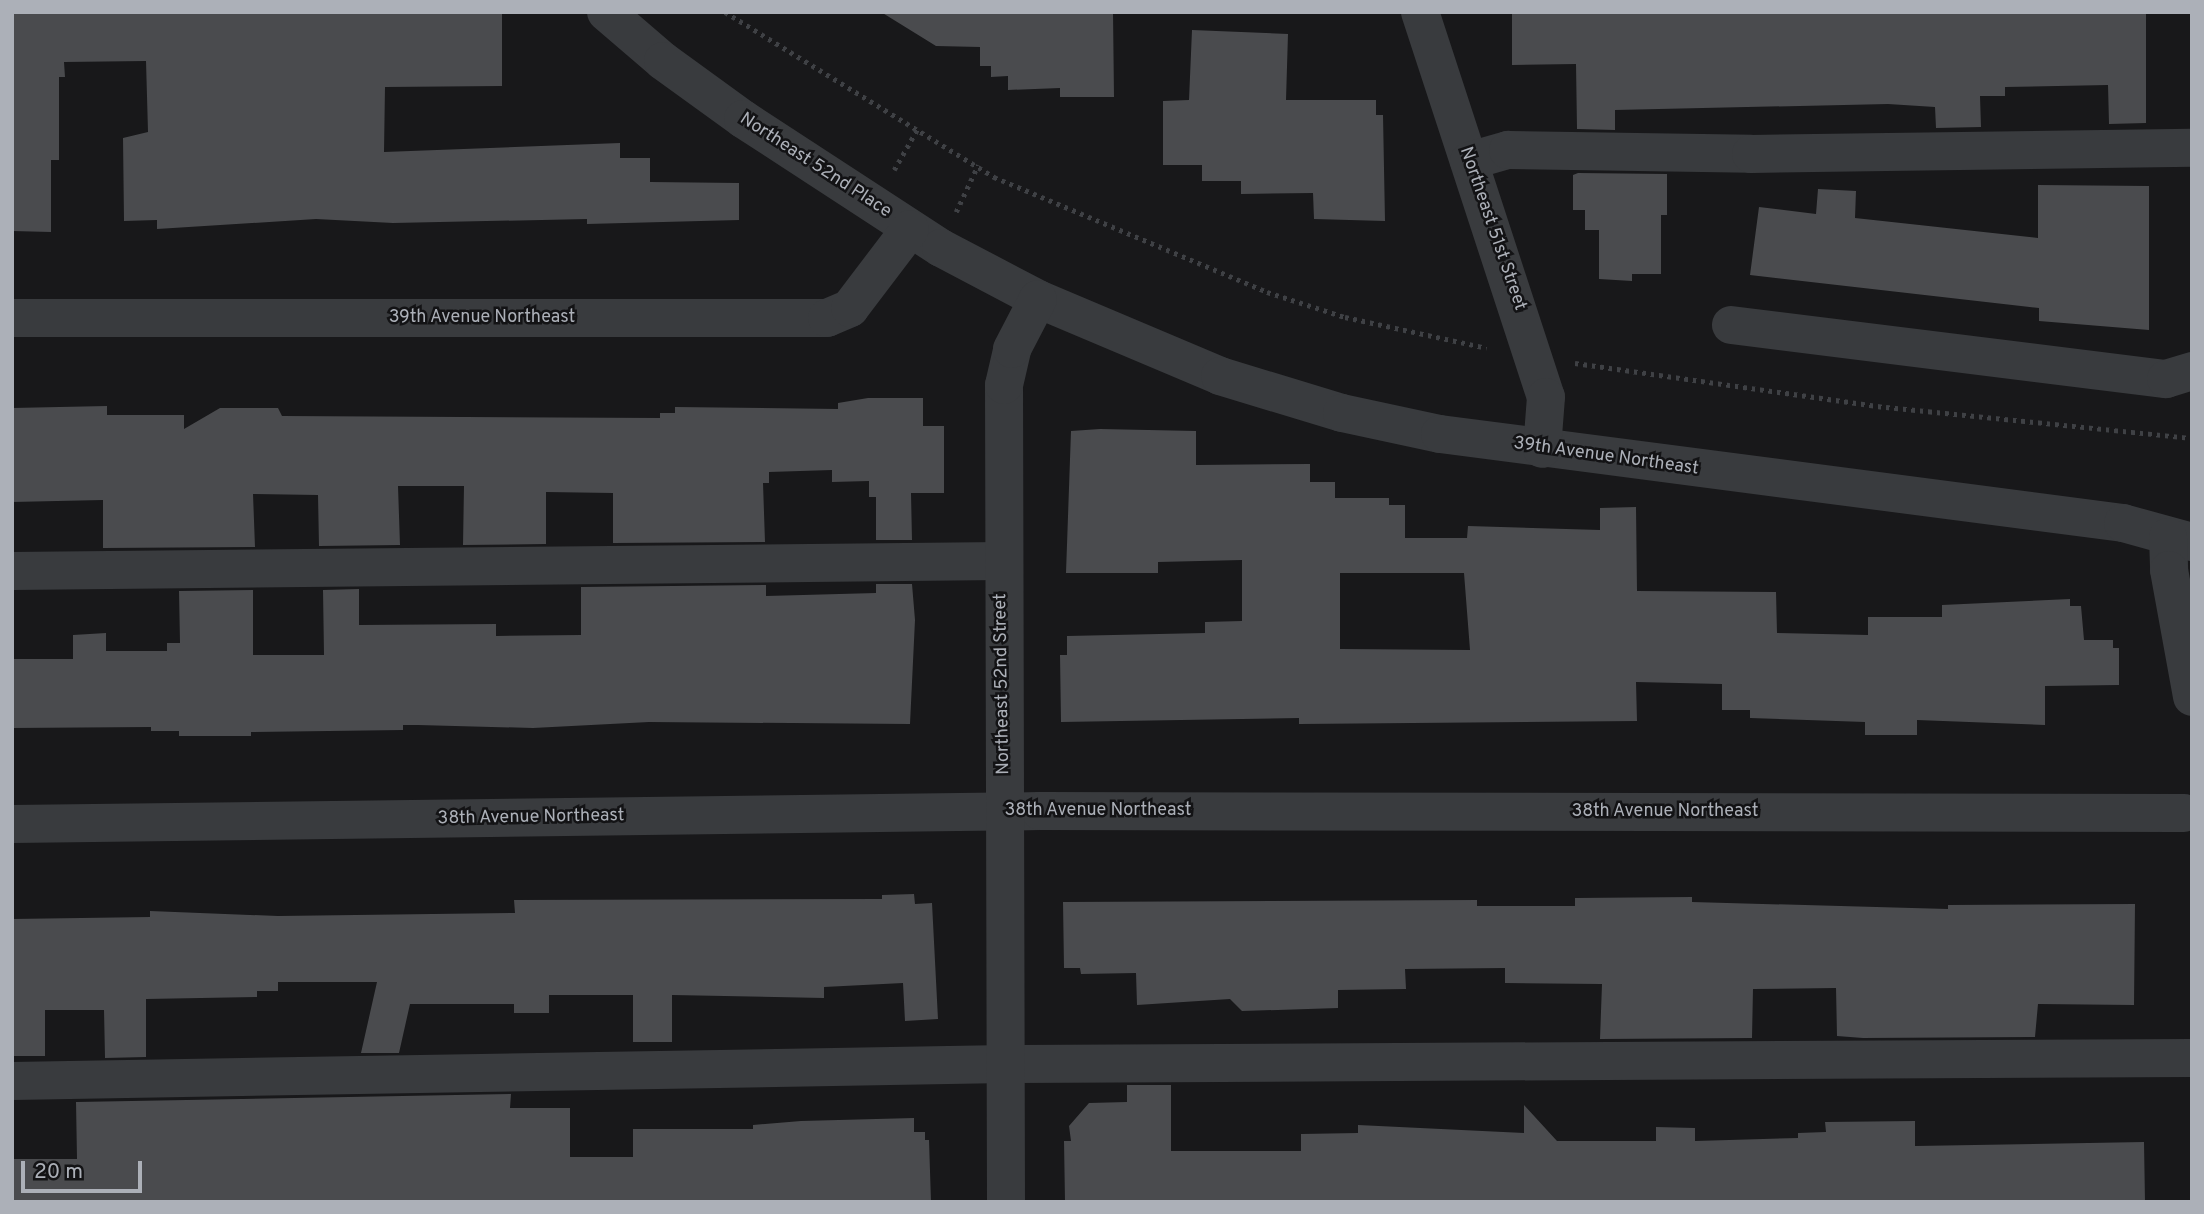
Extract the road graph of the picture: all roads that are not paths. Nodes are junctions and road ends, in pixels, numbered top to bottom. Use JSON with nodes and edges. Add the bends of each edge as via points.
{"nodes":[{"id":1,"x":606,"y":12,"type":"edge"},
{"id":2,"x":1420,"y":12,"type":"edge"},
{"id":3,"x":2192,"y":148,"type":"edge"},
{"id":4,"x":1469,"y":161,"type":"junction"},
{"id":5,"x":910,"y":229,"type":"junction"},
{"id":6,"x":1038,"y":299,"type":"junction"},
{"id":7,"x":12,"y":318,"type":"edge"},
{"id":8,"x":1731,"y":325,"type":"dead end"},
{"id":9,"x":2192,"y":371,"type":"edge"},
{"id":10,"x":1542,"y":449,"type":"junction"},
{"id":11,"x":2180,"y":540,"type":"edge"},
{"id":12,"x":1002,"y":561,"type":"junction"},
{"id":13,"x":12,"y":571,"type":"edge"},
{"id":14,"x":2192,"y":697,"type":"edge"},
{"id":15,"x":1005,"y":812,"type":"junction"},
{"id":16,"x":2189,"y":813,"type":"edge"},
{"id":17,"x":12,"y":824,"type":"edge"},
{"id":18,"x":2192,"y":1058,"type":"edge"},
{"id":19,"x":1006,"y":1064,"type":"junction"},
{"id":20,"x":12,"y":1081,"type":"edge"},
{"id":21,"x":1006,"y":1202,"type":"edge"}],
"edges":[{"from":1,"to":5,"type":"street","name":"Northeast 52nd Place","via":[[743,118]]},
{"from":2,"to":4,"type":"street","name":"Northeast 51st Street"},
{"from":3,"to":4,"type":"street","via":[[1751,154],[1508,150]]},
{"from":4,"to":10,"type":"street","name":"Northeast 51st Street","via":[[1546,397]]},
{"from":5,"to":6,"type":"street","name":"Northeast 52nd Place"},
{"from":5,"to":7,"type":"street","name":"39th Avenue Northeast","via":[[850,308],[827,318]]},
{"from":6,"to":10,"type":"street","name":"39th Avenue Northeast","via":[[1220,376],[1342,413]]},
{"from":6,"to":12,"type":"street","name":"Northeast 52nd Street","via":[[1013,349],[1004,385]]},
{"from":8,"to":9,"type":"street","via":[[2166,379]]},
{"from":10,"to":11,"type":"street","name":"39th Avenue Northeast","via":[[2123,523]]},
{"from":11,"to":14,"type":"street","via":[[2169,570]]},
{"from":12,"to":13,"type":"street"},
{"from":12,"to":15,"type":"street","name":"Northeast 52nd Street"},
{"from":15,"to":16,"type":"street","name":"38th Avenue Northeast"},
{"from":15,"to":17,"type":"street","name":"38th Avenue Northeast"},
{"from":15,"to":19,"type":"street","name":"Northeast 52nd Street"},
{"from":18,"to":19,"type":"street"},
{"from":19,"to":20,"type":"street"},
{"from":19,"to":21,"type":"street","name":"Northeast 52nd Street"}]}
